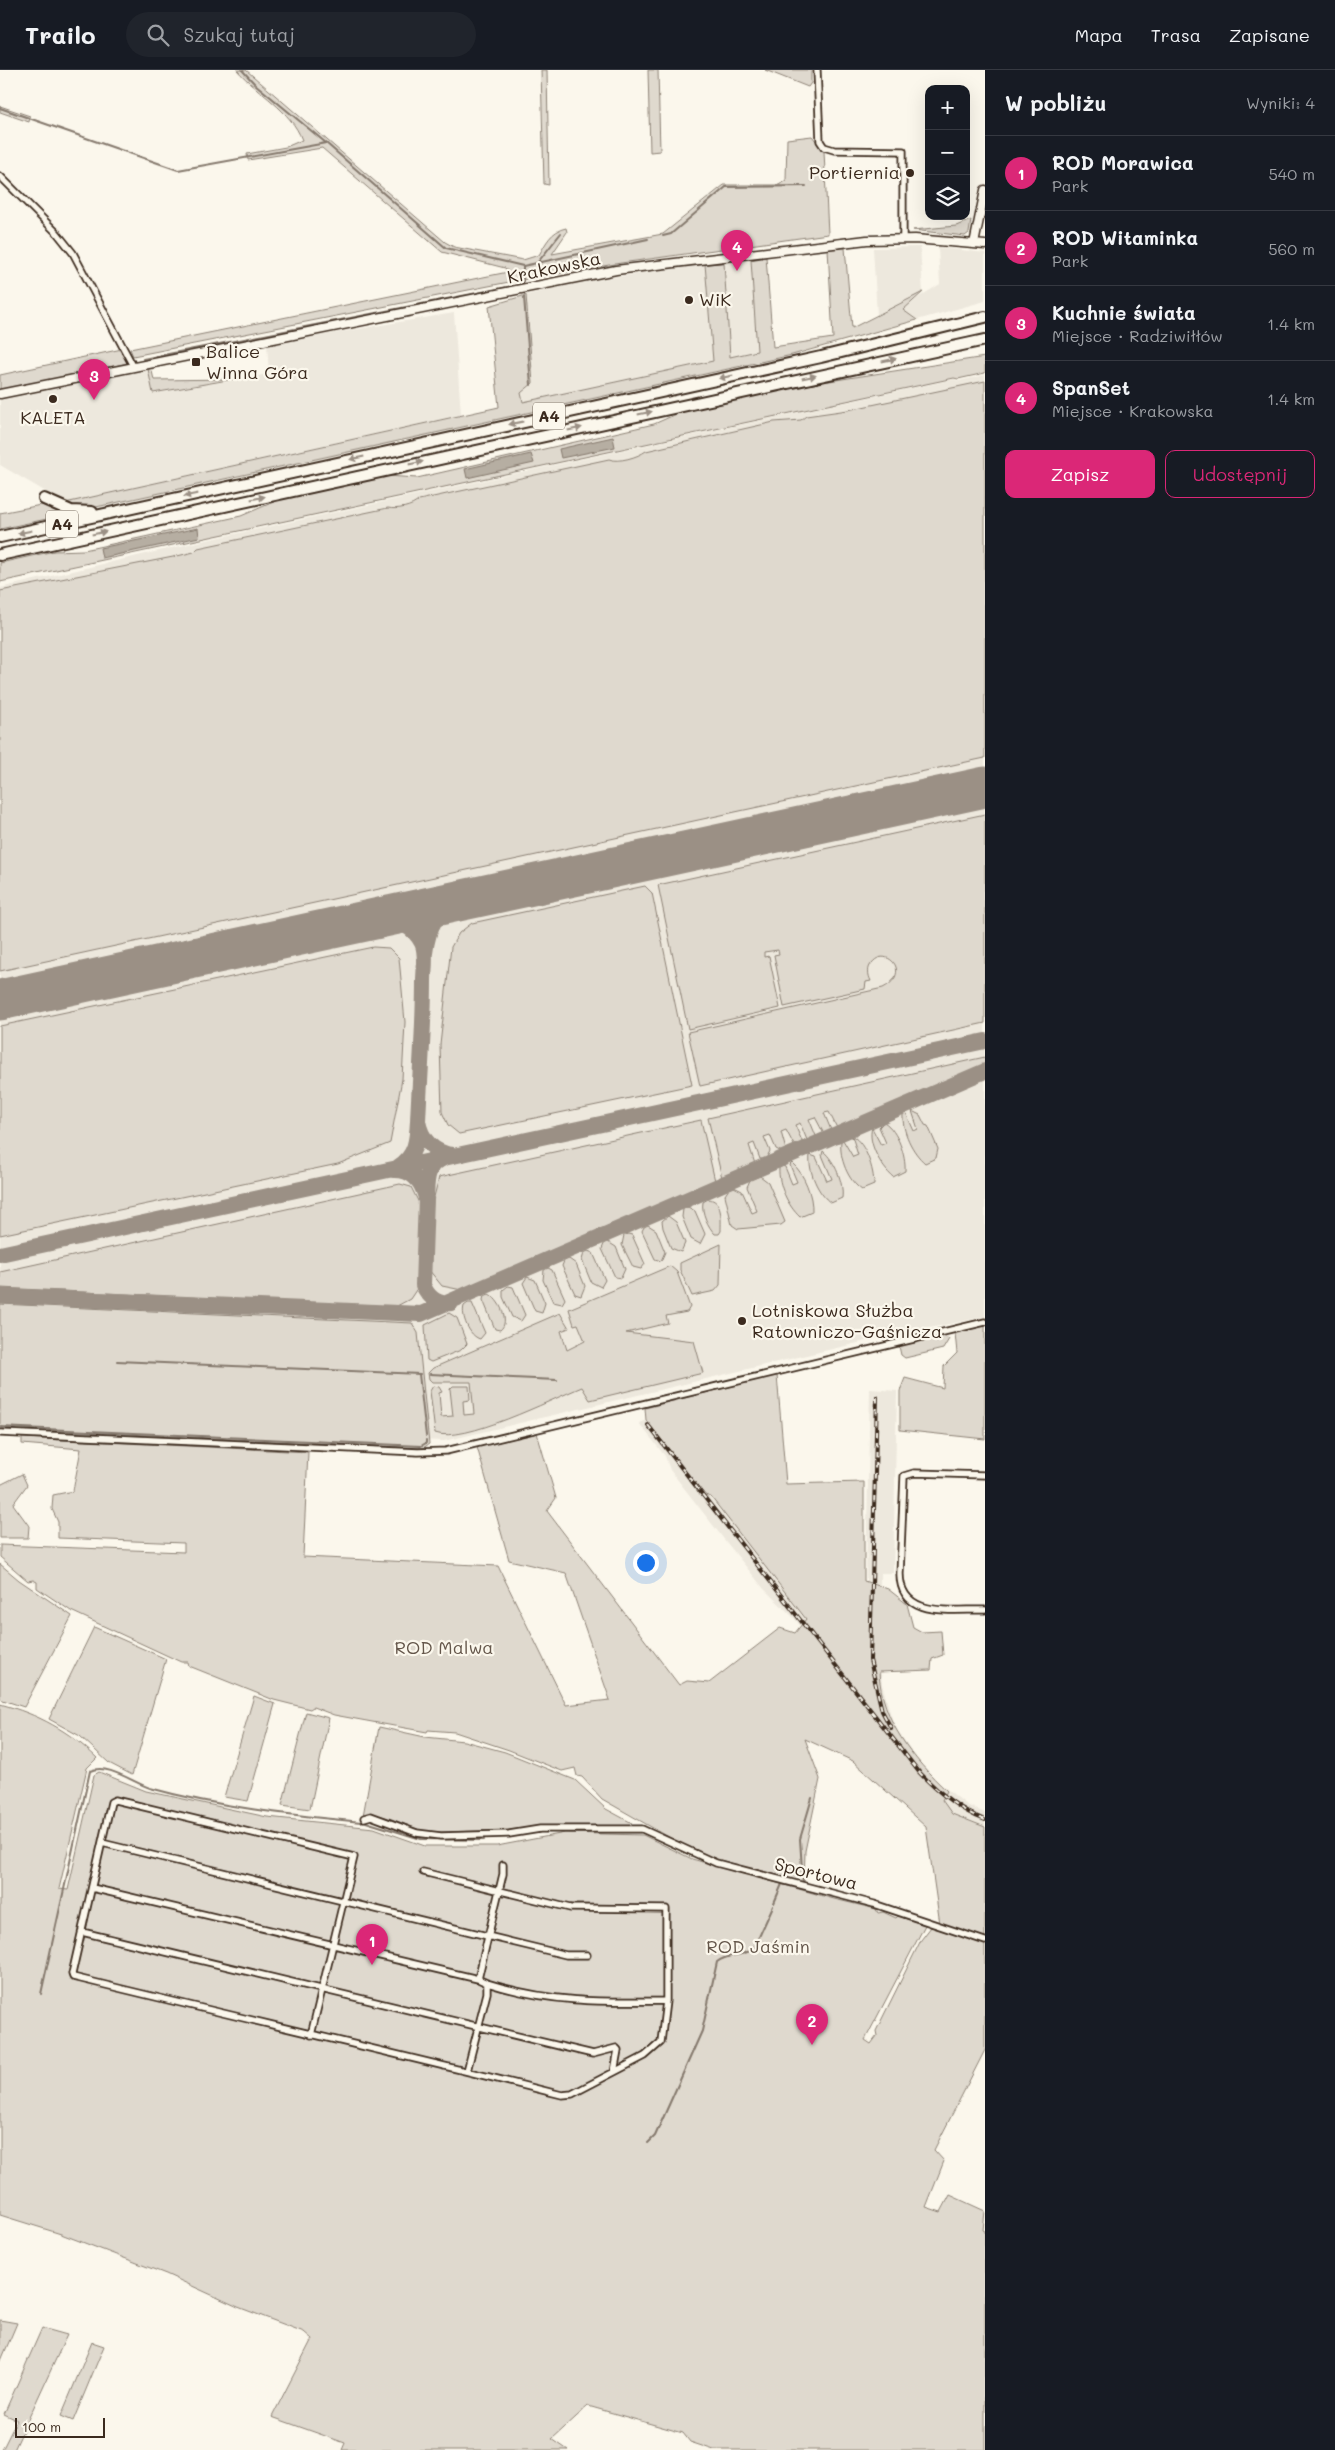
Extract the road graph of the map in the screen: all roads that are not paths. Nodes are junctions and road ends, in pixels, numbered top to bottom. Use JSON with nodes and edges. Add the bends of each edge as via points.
{"nodes":[{"id":1,"x":817,"y":70,"type":"edge"},
{"id":2,"x":0,"y":176,"type":"edge"},
{"id":3,"x":985,"y":190,"type":"edge"},
{"id":4,"x":903,"y":239,"type":"junction"},
{"id":5,"x":974,"y":244,"type":"junction"},
{"id":6,"x":985,"y":245,"type":"edge"},
{"id":7,"x":985,"y":317,"type":"edge"},
{"id":8,"x":985,"y":340,"type":"edge"},
{"id":9,"x":133,"y":366,"type":"junction"},
{"id":10,"x":0,"y":394,"type":"edge"},
{"id":11,"x":44,"y":498,"type":"dead end"},
{"id":12,"x":123,"y":510,"type":"junction"},
{"id":13,"x":0,"y":537,"type":"edge"},
{"id":14,"x":0,"y":555,"type":"edge"},
{"id":15,"x":985,"y":1322,"type":"edge"},
{"id":16,"x":0,"y":1432,"type":"edge"},
{"id":17,"x":985,"y":1475,"type":"edge"},
{"id":18,"x":985,"y":1610,"type":"edge"},
{"id":19,"x":364,"y":1818,"type":"dead end"},
{"id":20,"x":102,"y":1843,"type":"junction"},
{"id":21,"x":503,"y":1865,"type":"dead end"},
{"id":22,"x":423,"y":1872,"type":"dead end"},
{"id":23,"x":92,"y":1888,"type":"junction"},
{"id":24,"x":499,"y":1891,"type":"junction"},
{"id":25,"x":343,"y":1900,"type":"junction"},
{"id":26,"x":82,"y":1932,"type":"junction"},
{"id":27,"x":489,"y":1935,"type":"junction"},
{"id":28,"x":985,"y":1941,"type":"edge"},
{"id":29,"x":332,"y":1945,"type":"junction"},
{"id":30,"x":587,"y":1955,"type":"dead end"},
{"id":31,"x":478,"y":1979,"type":"junction"},
{"id":32,"x":487,"y":1983,"type":"junction"},
{"id":33,"x":322,"y":1990,"type":"junction"},
{"id":34,"x":666,"y":2001,"type":"junction"},
{"id":35,"x":479,"y":2028,"type":"junction"},
{"id":36,"x":311,"y":2034,"type":"junction"},
{"id":37,"x":468,"y":2071,"type":"junction"},
{"id":38,"x":614,"y":2072,"type":"junction"}],
"edges":[{"from":1,"to":4,"type":"street","via":[[820,142],[824,147],[903,151]]},
{"from":2,"to":9,"type":"street","via":[[73,253]]},
{"from":3,"to":5,"type":"street"},
{"from":4,"to":5,"type":"street","name":"Krakowska"},
{"from":4,"to":9,"type":"street","name":"Krakowska","via":[[849,241],[606,272]]},
{"from":5,"to":6,"type":"street","name":"Krakowska"},
{"from":7,"to":12,"type":"highway","number":"A4","one_way":true,"via":[[812,359]]},
{"from":14,"to":8,"type":"highway","number":"A4","one_way":true},
{"from":9,"to":10,"type":"street","name":"Krakowska"},
{"from":11,"to":12,"type":"highway","via":[[76,512]]},
{"from":12,"to":13,"type":"highway","number":"A4","one_way":true},
{"from":15,"to":16,"type":"street","via":[[446,1451]]},
{"from":17,"to":18,"type":"street","via":[[914,1473],[904,1476],[900,1587],[904,1595],[918,1606]]},
{"from":19,"to":28,"type":"street","name":"Sportowa","via":[[371,1816],[417,1833],[441,1836],[509,1834],[540,1829],[642,1829],[716,1863],[874,1904]]},
{"from":20,"to":23,"type":"street"},
{"from":20,"to":25,"type":"street"},
{"from":20,"to":25,"type":"street","via":[[111,1802],[125,1802],[354,1857]]},
{"from":21,"to":24,"type":"street"},
{"from":22,"to":24,"type":"street"},
{"from":23,"to":26,"type":"street"},
{"from":23,"to":29,"type":"street"},
{"from":24,"to":27,"type":"street"},
{"from":24,"to":34,"type":"street","via":[[570,1908],[666,1909]]},
{"from":25,"to":27,"type":"street"},
{"from":25,"to":29,"type":"street"},
{"from":26,"to":33,"type":"street"},
{"from":26,"to":36,"type":"street","via":[[73,1977]]},
{"from":27,"to":30,"type":"street","via":[[566,1955]]},
{"from":27,"to":31,"type":"street"},
{"from":29,"to":31,"type":"street"},
{"from":29,"to":33,"type":"street"},
{"from":31,"to":32,"type":"street"},
{"from":32,"to":34,"type":"street","via":[[552,1999]]},
{"from":32,"to":35,"type":"street"},
{"from":33,"to":35,"type":"street"},
{"from":33,"to":36,"type":"street"},
{"from":34,"to":38,"type":"street","via":[[661,2042],[645,2056]]},
{"from":35,"to":37,"type":"street"},
{"from":35,"to":38,"type":"street","via":[[594,2054],[616,2048]]},
{"from":36,"to":37,"type":"street"},
{"from":37,"to":38,"type":"street","via":[[562,2095],[572,2094]]}]}
